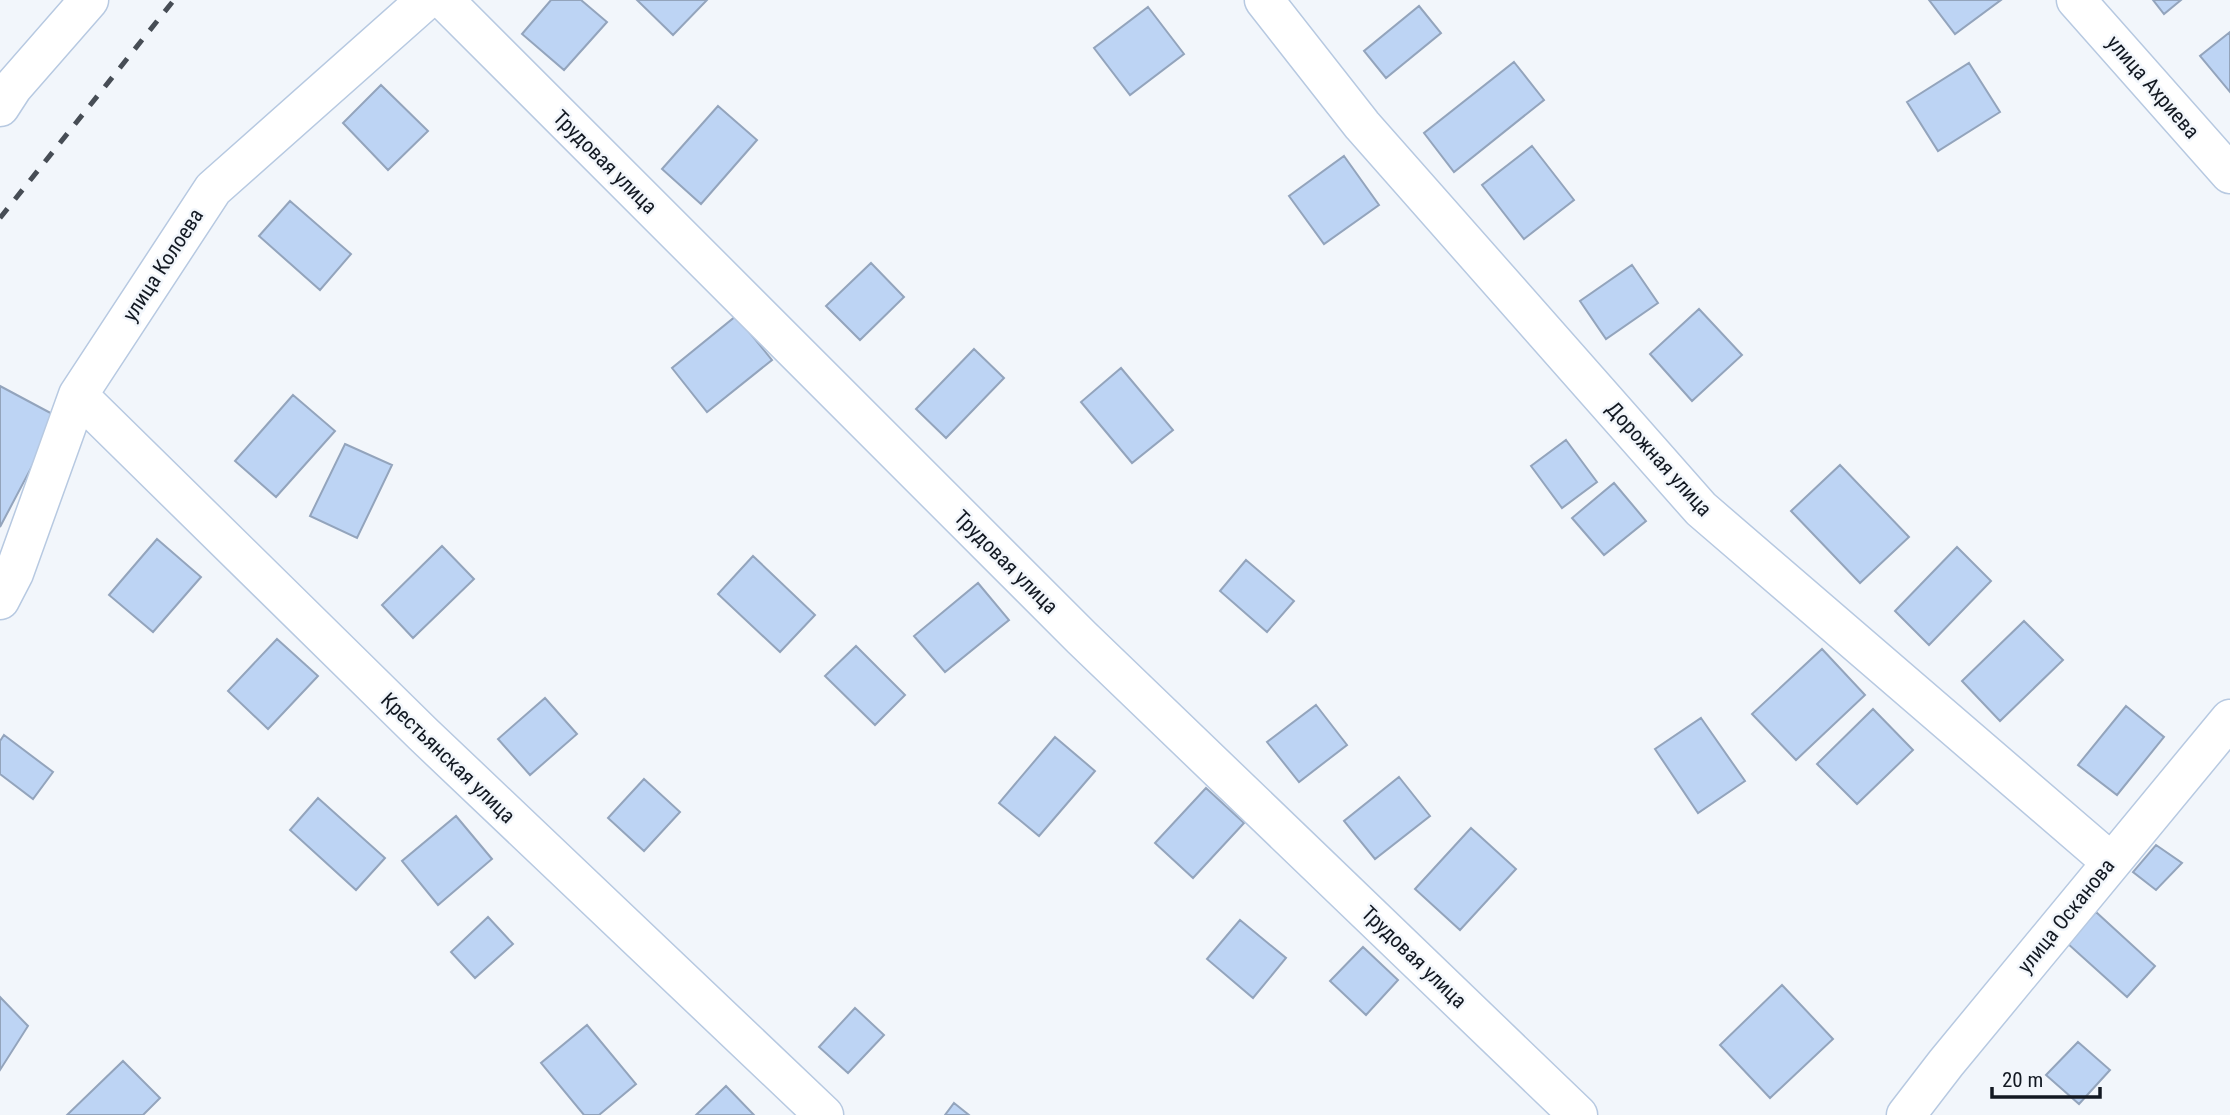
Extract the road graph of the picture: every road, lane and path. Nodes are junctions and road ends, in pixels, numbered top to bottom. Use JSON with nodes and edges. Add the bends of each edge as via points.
{"nodes":[{"id":1,"x":89,"y":0,"type":"edge"},
{"id":2,"x":426,"y":0,"type":"edge"},
{"id":3,"x":444,"y":0,"type":"edge"},
{"id":4,"x":1264,"y":0,"type":"edge"},
{"id":5,"x":2076,"y":0,"type":"edge"},
{"id":6,"x":0,"y":107,"type":"edge"},
{"id":7,"x":2230,"y":174,"type":"edge"},
{"id":8,"x":78,"y":395,"type":"junction"},
{"id":9,"x":0,"y":600,"type":"edge"},
{"id":10,"x":2230,"y":719,"type":"edge"},
{"id":11,"x":2111,"y":862,"type":"junction"},
{"id":12,"x":824,"y":1115,"type":"edge"},
{"id":13,"x":1578,"y":1115,"type":"edge"},
{"id":14,"x":1906,"y":1115,"type":"edge"}],
"edges":[{"from":1,"to":6,"type":"street"},
{"from":2,"to":8,"type":"street","name":"улица Колоева","via":[[213,189]]},
{"from":3,"to":13,"type":"street","name":"Трудовая улица","via":[[1082,638]]},
{"from":4,"to":11,"type":"street","name":"Дорожная улица","via":[[1363,125],[1701,509]]},
{"from":5,"to":7,"type":"street","name":"улица Ахриева"},
{"from":8,"to":9,"type":"street","name":"улица Колоева"},
{"from":8,"to":12,"type":"street","name":"Крестьянская улица","via":[[423,734]]},
{"from":10,"to":11,"type":"street","name":"улица Осканова"},
{"from":11,"to":14,"type":"street","name":"улица Осканова"}]}
